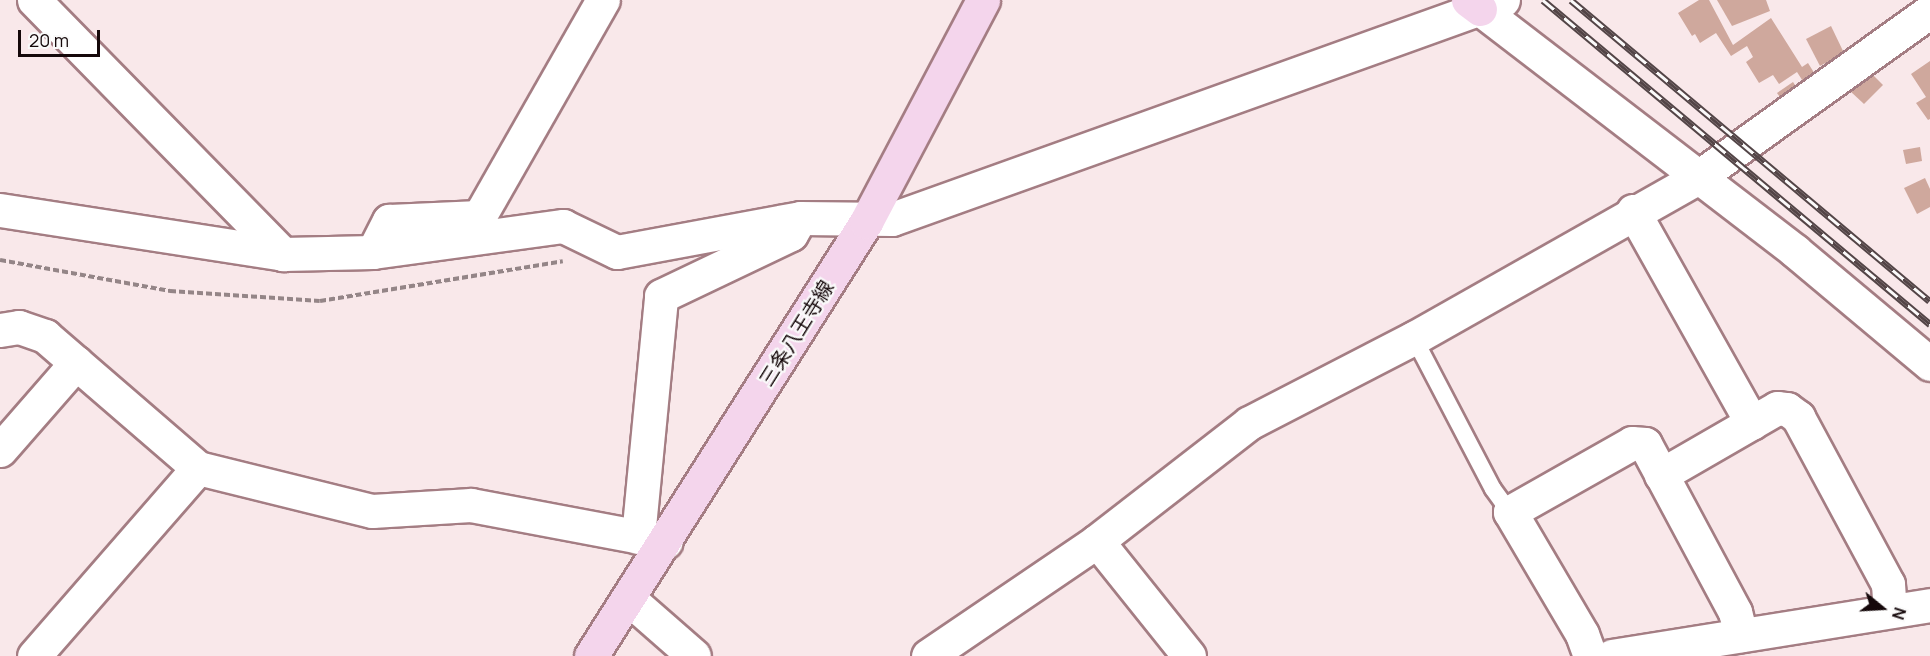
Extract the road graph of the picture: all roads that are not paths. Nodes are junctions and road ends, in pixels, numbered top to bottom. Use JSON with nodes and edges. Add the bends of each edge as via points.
{"nodes":[{"id":1,"x":34,"y":0,"type":"edge"},
{"id":2,"x":603,"y":0,"type":"edge"},
{"id":3,"x":983,"y":0,"type":"edge"},
{"id":4,"x":1484,"y":3,"type":"edge"},
{"id":5,"x":1930,"y":11,"type":"edge"},
{"id":6,"x":1697,"y":177,"type":"junction"},
{"id":7,"x":0,"y":210,"type":"edge"},
{"id":8,"x":1633,"y":211,"type":"junction"},
{"id":9,"x":800,"y":218,"type":"junction"},
{"id":10,"x":866,"y":222,"type":"junction"},
{"id":11,"x":373,"y":252,"type":"junction"},
{"id":12,"x":283,"y":254,"type":"junction"},
{"id":13,"x":0,"y":330,"type":"edge"},
{"id":14,"x":1414,"y":339,"type":"junction"},
{"id":15,"x":76,"y":363,"type":"junction"},
{"id":16,"x":1930,"y":364,"type":"edge"},
{"id":17,"x":1752,"y":423,"type":"junction"},
{"id":18,"x":0,"y":450,"type":"edge"},
{"id":19,"x":198,"y":468,"type":"junction"},
{"id":20,"x":1661,"y":475,"type":"junction"},
{"id":21,"x":1510,"y":512,"type":"junction"},
{"id":22,"x":652,"y":540,"type":"junction"},
{"id":23,"x":1097,"y":541,"type":"junction"},
{"id":24,"x":629,"y":599,"type":"junction"},
{"id":25,"x":1930,"y":605,"type":"edge"},
{"id":26,"x":1890,"y":611,"type":"junction"},
{"id":27,"x":1741,"y":635,"type":"junction"},
{"id":28,"x":972,"y":645,"type":"edge"},
{"id":29,"x":34,"y":656,"type":"edge"},
{"id":30,"x":591,"y":656,"type":"edge"},
{"id":31,"x":694,"y":656,"type":"edge"},
{"id":32,"x":928,"y":656,"type":"edge"},
{"id":33,"x":1189,"y":656,"type":"edge"},
{"id":34,"x":1590,"y":656,"type":"edge"},
{"id":35,"x":1612,"y":656,"type":"edge"}],
"edges":[{"from":1,"to":12,"type":"street"},
{"from":2,"to":11,"type":"street","via":[[478,217],[389,221]]},
{"from":3,"to":10,"type":"main road","name":"三条八王寺線"},
{"from":4,"to":6,"type":"street"},
{"from":4,"to":10,"type":"street","via":[[892,219]]},
{"from":5,"to":6,"type":"street"},
{"from":6,"to":8,"type":"street"},
{"from":6,"to":16,"type":"street","via":[[1795,250]]},
{"from":7,"to":12,"type":"street"},
{"from":8,"to":14,"type":"street"},
{"from":8,"to":17,"type":"street"},
{"from":9,"to":10,"type":"street"},
{"from":9,"to":11,"type":"street","via":[[617,252],[563,226]]},
{"from":9,"to":22,"type":"street","via":[[791,234],[662,296]]},
{"from":10,"to":22,"type":"main road","name":"三条八王寺線"},
{"from":11,"to":12,"type":"street"},
{"from":13,"to":15,"type":"street","via":[[18,327],[45,336]]},
{"from":14,"to":21,"type":"lane","via":[[1493,489]]},
{"from":14,"to":23,"type":"street","via":[[1249,423]]},
{"from":15,"to":18,"type":"street"},
{"from":15,"to":19,"type":"street"},
{"from":17,"to":20,"type":"street"},
{"from":17,"to":26,"type":"street","via":[[1777,408],[1787,409],[1798,417],[1888,584]]},
{"from":19,"to":22,"type":"street","via":[[372,511],[471,505]]},
{"from":19,"to":29,"type":"street"},
{"from":20,"to":21,"type":"street","via":[[1645,444],[1632,443]]},
{"from":20,"to":27,"type":"street","via":[[1735,612]]},
{"from":21,"to":34,"type":"street","via":[[1582,634]]},
{"from":22,"to":24,"type":"main road","name":"三条八王寺線"},
{"from":23,"to":28,"type":"street"},
{"from":23,"to":33,"type":"street"},
{"from":24,"to":30,"type":"main road","name":"三条八王寺線"},
{"from":24,"to":31,"type":"street"},
{"from":25,"to":26,"type":"street"},
{"from":26,"to":27,"type":"street"},
{"from":27,"to":35,"type":"street"},
{"from":28,"to":32,"type":"street"}]}
